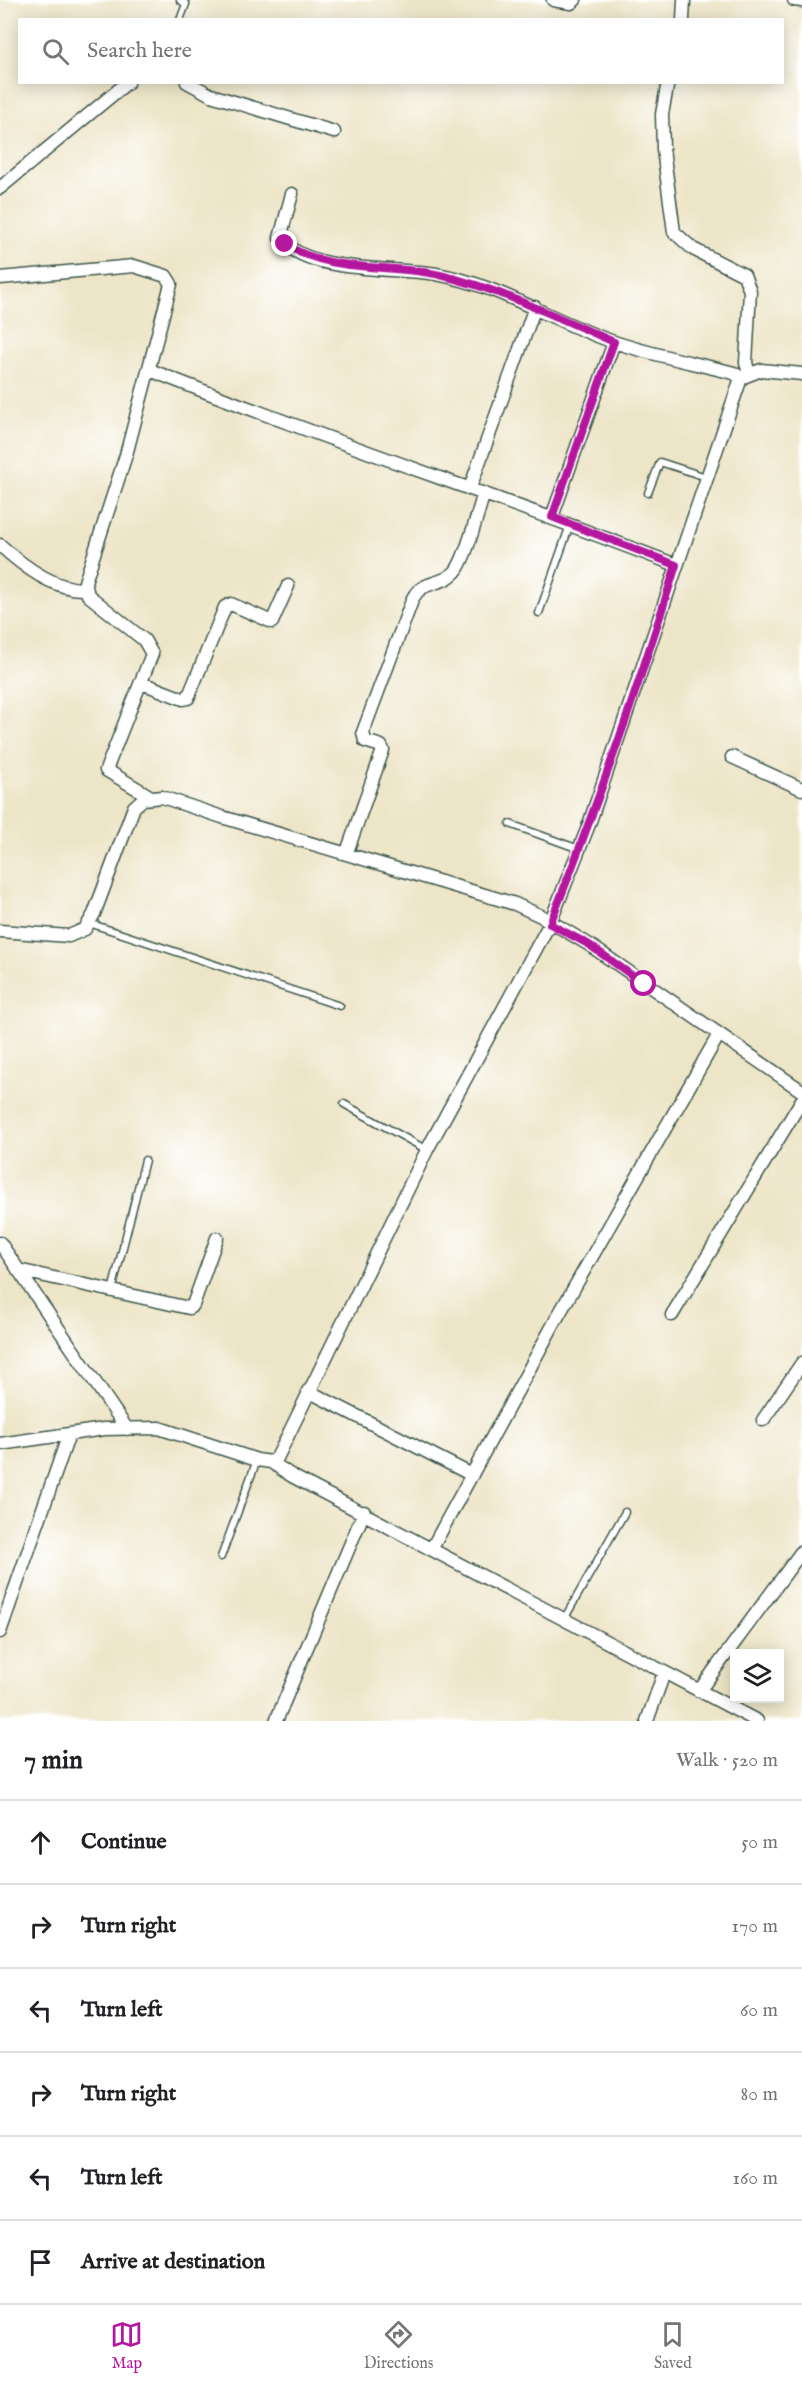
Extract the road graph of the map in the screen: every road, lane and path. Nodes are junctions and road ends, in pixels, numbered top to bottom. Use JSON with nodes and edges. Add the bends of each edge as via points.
{"nodes":[{"id":1,"x":180,"y":0,"type":"edge"},
{"id":2,"x":553,"y":0,"type":"edge"},
{"id":3,"x":575,"y":0,"type":"edge"},
{"id":4,"x":684,"y":0,"type":"edge"},
{"id":5,"x":794,"y":0,"type":"edge"},
{"id":6,"x":802,"y":2,"type":"edge"},
{"id":7,"x":181,"y":18,"type":"edge"},
{"id":8,"x":683,"y":18,"type":"edge"},
{"id":9,"x":126,"y":84,"type":"edge"},
{"id":10,"x":191,"y":84,"type":"edge"},
{"id":11,"x":668,"y":84,"type":"edge"},
{"id":12,"x":334,"y":132,"type":"dead end"},
{"id":13,"x":0,"y":188,"type":"edge"},
{"id":14,"x":292,"y":194,"type":"dead end"},
{"id":15,"x":0,"y":278,"type":"edge"},
{"id":16,"x":535,"y":307,"type":"junction"},
{"id":17,"x":614,"y":342,"type":"junction"},
{"id":18,"x":150,"y":370,"type":"junction"},
{"id":19,"x":802,"y":374,"type":"edge"},
{"id":20,"x":745,"y":376,"type":"junction"},
{"id":21,"x":706,"y":477,"type":"junction"},
{"id":22,"x":470,"y":488,"type":"junction"},
{"id":23,"x":484,"y":493,"type":"junction"},
{"id":24,"x":648,"y":493,"type":"dead end"},
{"id":25,"x":552,"y":517,"type":"junction"},
{"id":26,"x":570,"y":524,"type":"junction"},
{"id":27,"x":0,"y":545,"type":"edge"},
{"id":28,"x":676,"y":565,"type":"junction"},
{"id":29,"x":288,"y":586,"type":"dead end"},
{"id":30,"x":85,"y":589,"type":"junction"},
{"id":31,"x":539,"y":613,"type":"dead end"},
{"id":32,"x":142,"y":683,"type":"junction"},
{"id":33,"x":732,"y":757,"type":"dead end"},
{"id":34,"x":802,"y":789,"type":"edge"},
{"id":35,"x":151,"y":797,"type":"junction"},
{"id":36,"x":510,"y":824,"type":"dead end"},
{"id":37,"x":580,"y":849,"type":"junction"},
{"id":38,"x":347,"y":852,"type":"junction"},
{"id":39,"x":89,"y":923,"type":"junction"},
{"id":40,"x":550,"y":924,"type":"junction"},
{"id":41,"x":0,"y":931,"type":"edge"},
{"id":42,"x":340,"y":1006,"type":"dead end"},
{"id":43,"x":718,"y":1036,"type":"junction"},
{"id":44,"x":801,"y":1091,"type":"edge"},
{"id":45,"x":344,"y":1104,"type":"dead end"},
{"id":46,"x":427,"y":1150,"type":"junction"},
{"id":47,"x":145,"y":1160,"type":"dead end"},
{"id":48,"x":217,"y":1238,"type":"dead end"},
{"id":49,"x":0,"y":1244,"type":"edge"},
{"id":50,"x":18,"y":1270,"type":"junction"},
{"id":51,"x":112,"y":1291,"type":"junction"},
{"id":52,"x":672,"y":1315,"type":"dead end"},
{"id":53,"x":802,"y":1363,"type":"edge"},
{"id":54,"x":308,"y":1390,"type":"junction"},
{"id":55,"x":763,"y":1420,"type":"dead end"},
{"id":56,"x":127,"y":1429,"type":"junction"},
{"id":57,"x":69,"y":1434,"type":"junction"},
{"id":58,"x":0,"y":1444,"type":"edge"},
{"id":59,"x":257,"y":1460,"type":"junction"},
{"id":60,"x":271,"y":1462,"type":"junction"},
{"id":61,"x":472,"y":1475,"type":"junction"},
{"id":62,"x":364,"y":1512,"type":"junction"},
{"id":63,"x":626,"y":1512,"type":"dead end"},
{"id":64,"x":432,"y":1548,"type":"junction"},
{"id":65,"x":802,"y":1551,"type":"edge"},
{"id":66,"x":221,"y":1557,"type":"dead end"},
{"id":67,"x":563,"y":1621,"type":"junction"},
{"id":68,"x":0,"y":1632,"type":"edge"},
{"id":69,"x":664,"y":1672,"type":"junction"},
{"id":70,"x":699,"y":1691,"type":"junction"},
{"id":71,"x":276,"y":1721,"type":"edge"},
{"id":72,"x":647,"y":1721,"type":"edge"},
{"id":73,"x":757,"y":1721,"type":"edge"}],
"edges":[{"from":1,"to":7,"type":"lane","via":[[186,4]]},
{"from":2,"to":3,"type":"street"},
{"from":4,"to":8,"type":"street"},
{"from":5,"to":6,"type":"street"},
{"from":9,"to":13,"type":"street"},
{"from":10,"to":12,"type":"street","via":[[211,95]]},
{"from":11,"to":20,"type":"street","via":[[662,114],[663,149],[674,231],[693,249],[747,280],[750,291]]},
{"from":14,"to":16,"type":"street","via":[[280,238],[303,256],[330,263],[438,274]]},
{"from":15,"to":18,"type":"street","via":[[134,266],[166,276],[171,284],[170,293]]},
{"from":16,"to":17,"type":"street"},
{"from":16,"to":22,"type":"street"},
{"from":17,"to":20,"type":"street"},
{"from":17,"to":25,"type":"street"},
{"from":18,"to":22,"type":"street"},
{"from":18,"to":30,"type":"street"},
{"from":19,"to":20,"type":"street","via":[[761,370]]},
{"from":20,"to":21,"type":"street"},
{"from":21,"to":24,"type":"lane","via":[[660,462]]},
{"from":21,"to":28,"type":"street"},
{"from":22,"to":23,"type":"street"},
{"from":23,"to":25,"type":"street"},
{"from":23,"to":38,"type":"street","via":[[454,573],[423,585],[413,598],[363,732],[365,741],[383,750]]},
{"from":25,"to":26,"type":"street"},
{"from":26,"to":28,"type":"street"},
{"from":26,"to":31,"type":"lane"},
{"from":27,"to":30,"type":"street","via":[[62,587]]},
{"from":28,"to":37,"type":"street"},
{"from":29,"to":32,"type":"street","via":[[272,622],[231,604],[225,607],[188,698]]},
{"from":30,"to":32,"type":"street","via":[[144,640],[152,654]]},
{"from":32,"to":35,"type":"street","via":[[106,770]]},
{"from":33,"to":34,"type":"street"},
{"from":35,"to":38,"type":"street"},
{"from":35,"to":39,"type":"street","via":[[134,807]]},
{"from":36,"to":37,"type":"lane"},
{"from":37,"to":40,"type":"street"},
{"from":38,"to":40,"type":"street","via":[[515,904]]},
{"from":39,"to":41,"type":"street","via":[[69,936]]},
{"from":39,"to":42,"type":"lane"},
{"from":40,"to":43,"type":"street","via":[[588,944]]},
{"from":40,"to":46,"type":"street"},
{"from":43,"to":44,"type":"street"},
{"from":43,"to":61,"type":"street"},
{"from":44,"to":52,"type":"street"},
{"from":45,"to":46,"type":"lane"},
{"from":46,"to":54,"type":"street"},
{"from":47,"to":51,"type":"lane"},
{"from":48,"to":51,"type":"street","via":[[191,1307]]},
{"from":49,"to":50,"type":"street"},
{"from":50,"to":51,"type":"street"},
{"from":50,"to":56,"type":"street"},
{"from":53,"to":55,"type":"street"},
{"from":54,"to":60,"type":"street","via":[[277,1458]]},
{"from":54,"to":61,"type":"street"},
{"from":56,"to":57,"type":"street"},
{"from":56,"to":59,"type":"street","via":[[159,1428]]},
{"from":57,"to":58,"type":"street"},
{"from":57,"to":68,"type":"street"},
{"from":59,"to":60,"type":"street"},
{"from":59,"to":66,"type":"lane"},
{"from":60,"to":62,"type":"street"},
{"from":61,"to":64,"type":"street"},
{"from":62,"to":64,"type":"street"},
{"from":62,"to":71,"type":"street"},
{"from":63,"to":67,"type":"lane"},
{"from":64,"to":67,"type":"street"},
{"from":65,"to":70,"type":"street"},
{"from":67,"to":69,"type":"street"},
{"from":69,"to":70,"type":"street"},
{"from":69,"to":72,"type":"street"},
{"from":70,"to":73,"type":"street"}]}
